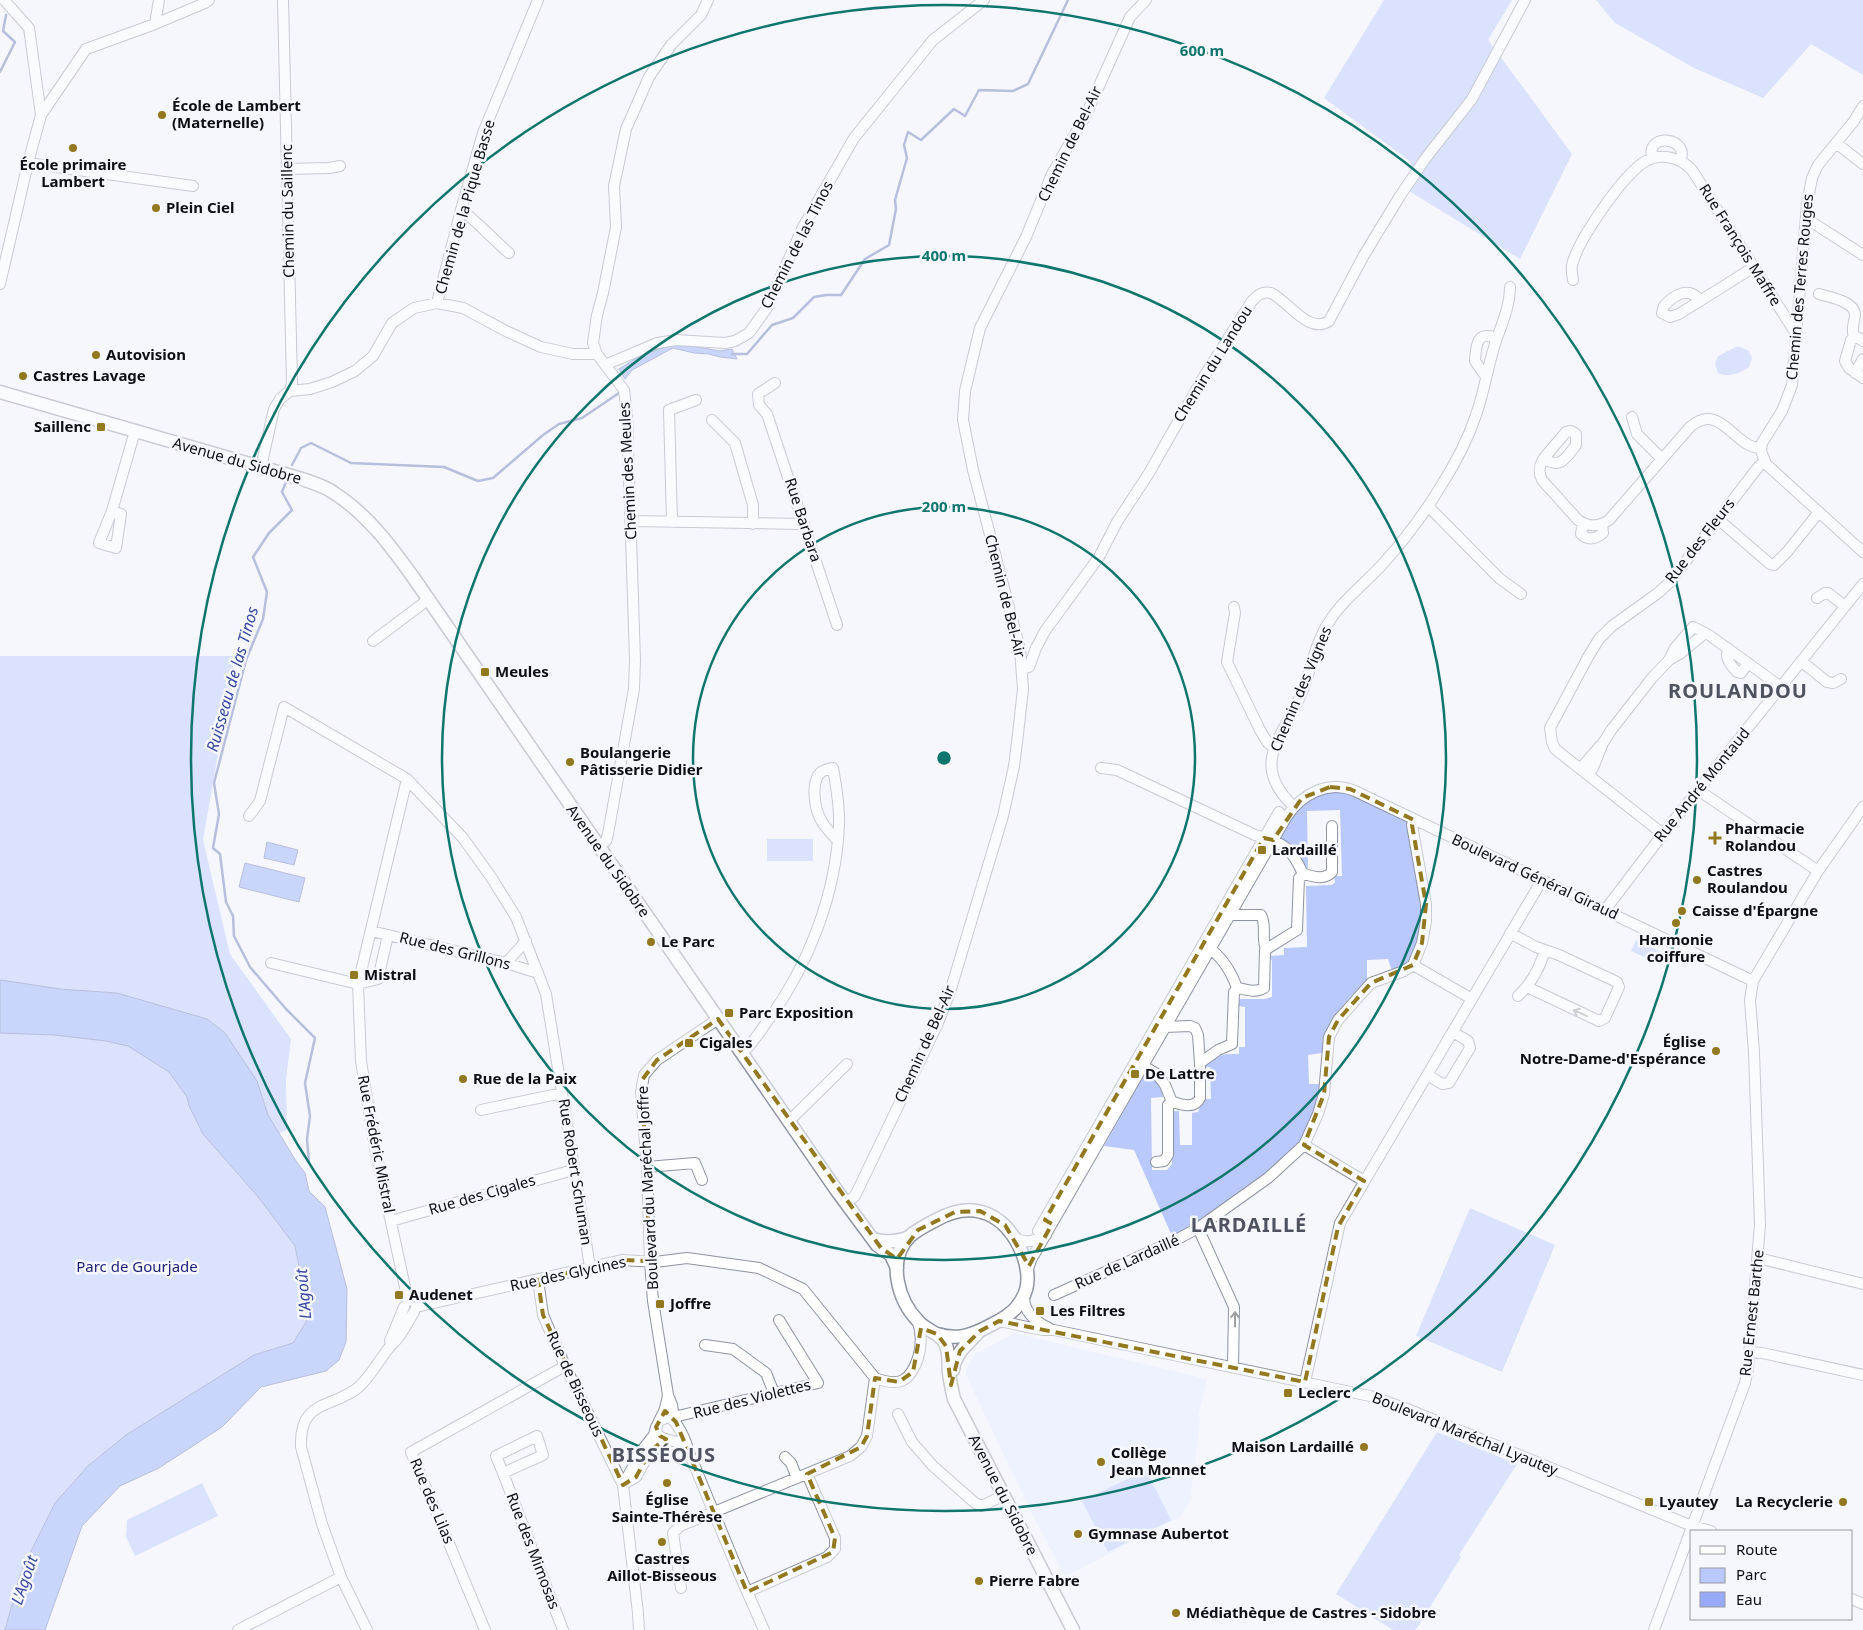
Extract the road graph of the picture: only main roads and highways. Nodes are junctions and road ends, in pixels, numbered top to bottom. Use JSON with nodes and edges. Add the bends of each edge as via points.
{"nodes":[{"id":1,"x":0,"y":392,"type":"edge"},
{"id":2,"x":909,"y":1237,"type":"junction"},
{"id":3,"x":874,"y":1239,"type":"junction"},
{"id":4,"x":897,"y":1268,"type":"junction"},
{"id":5,"x":980,"y":1331,"type":"junction"},
{"id":6,"x":936,"y":1334,"type":"junction"},
{"id":7,"x":951,"y":1385,"type":"junction"},
{"id":8,"x":1073,"y":1630,"type":"edge"}],
"edges":[{"from":1,"to":3,"type":"main road","name":"Avenue du Sidobre","via":[[302,479],[333,492],[360,512],[388,542],[429,599]]},
{"from":2,"to":3,"type":"main road","via":[[894,1242]]},
{"from":2,"to":4,"type":"main road","via":[[900,1252]]},
{"from":2,"to":5,"type":"main road","via":[[949,1214],[970,1210],[998,1218],[1015,1238],[1027,1272],[1024,1297],[1015,1309]]},
{"from":3,"to":4,"type":"main road","name":"Avenue du Sidobre","via":[[891,1256]]},
{"from":4,"to":6,"type":"main road","via":[[899,1288],[918,1322]]},
{"from":5,"to":6,"type":"main road","via":[[957,1338]]},
{"from":5,"to":7,"type":"main road","via":[[958,1355]]},
{"from":6,"to":7,"type":"main road","via":[[949,1354]]},
{"from":7,"to":8,"type":"main road","name":"Avenue du Sidobre","via":[[954,1399]]}]}
